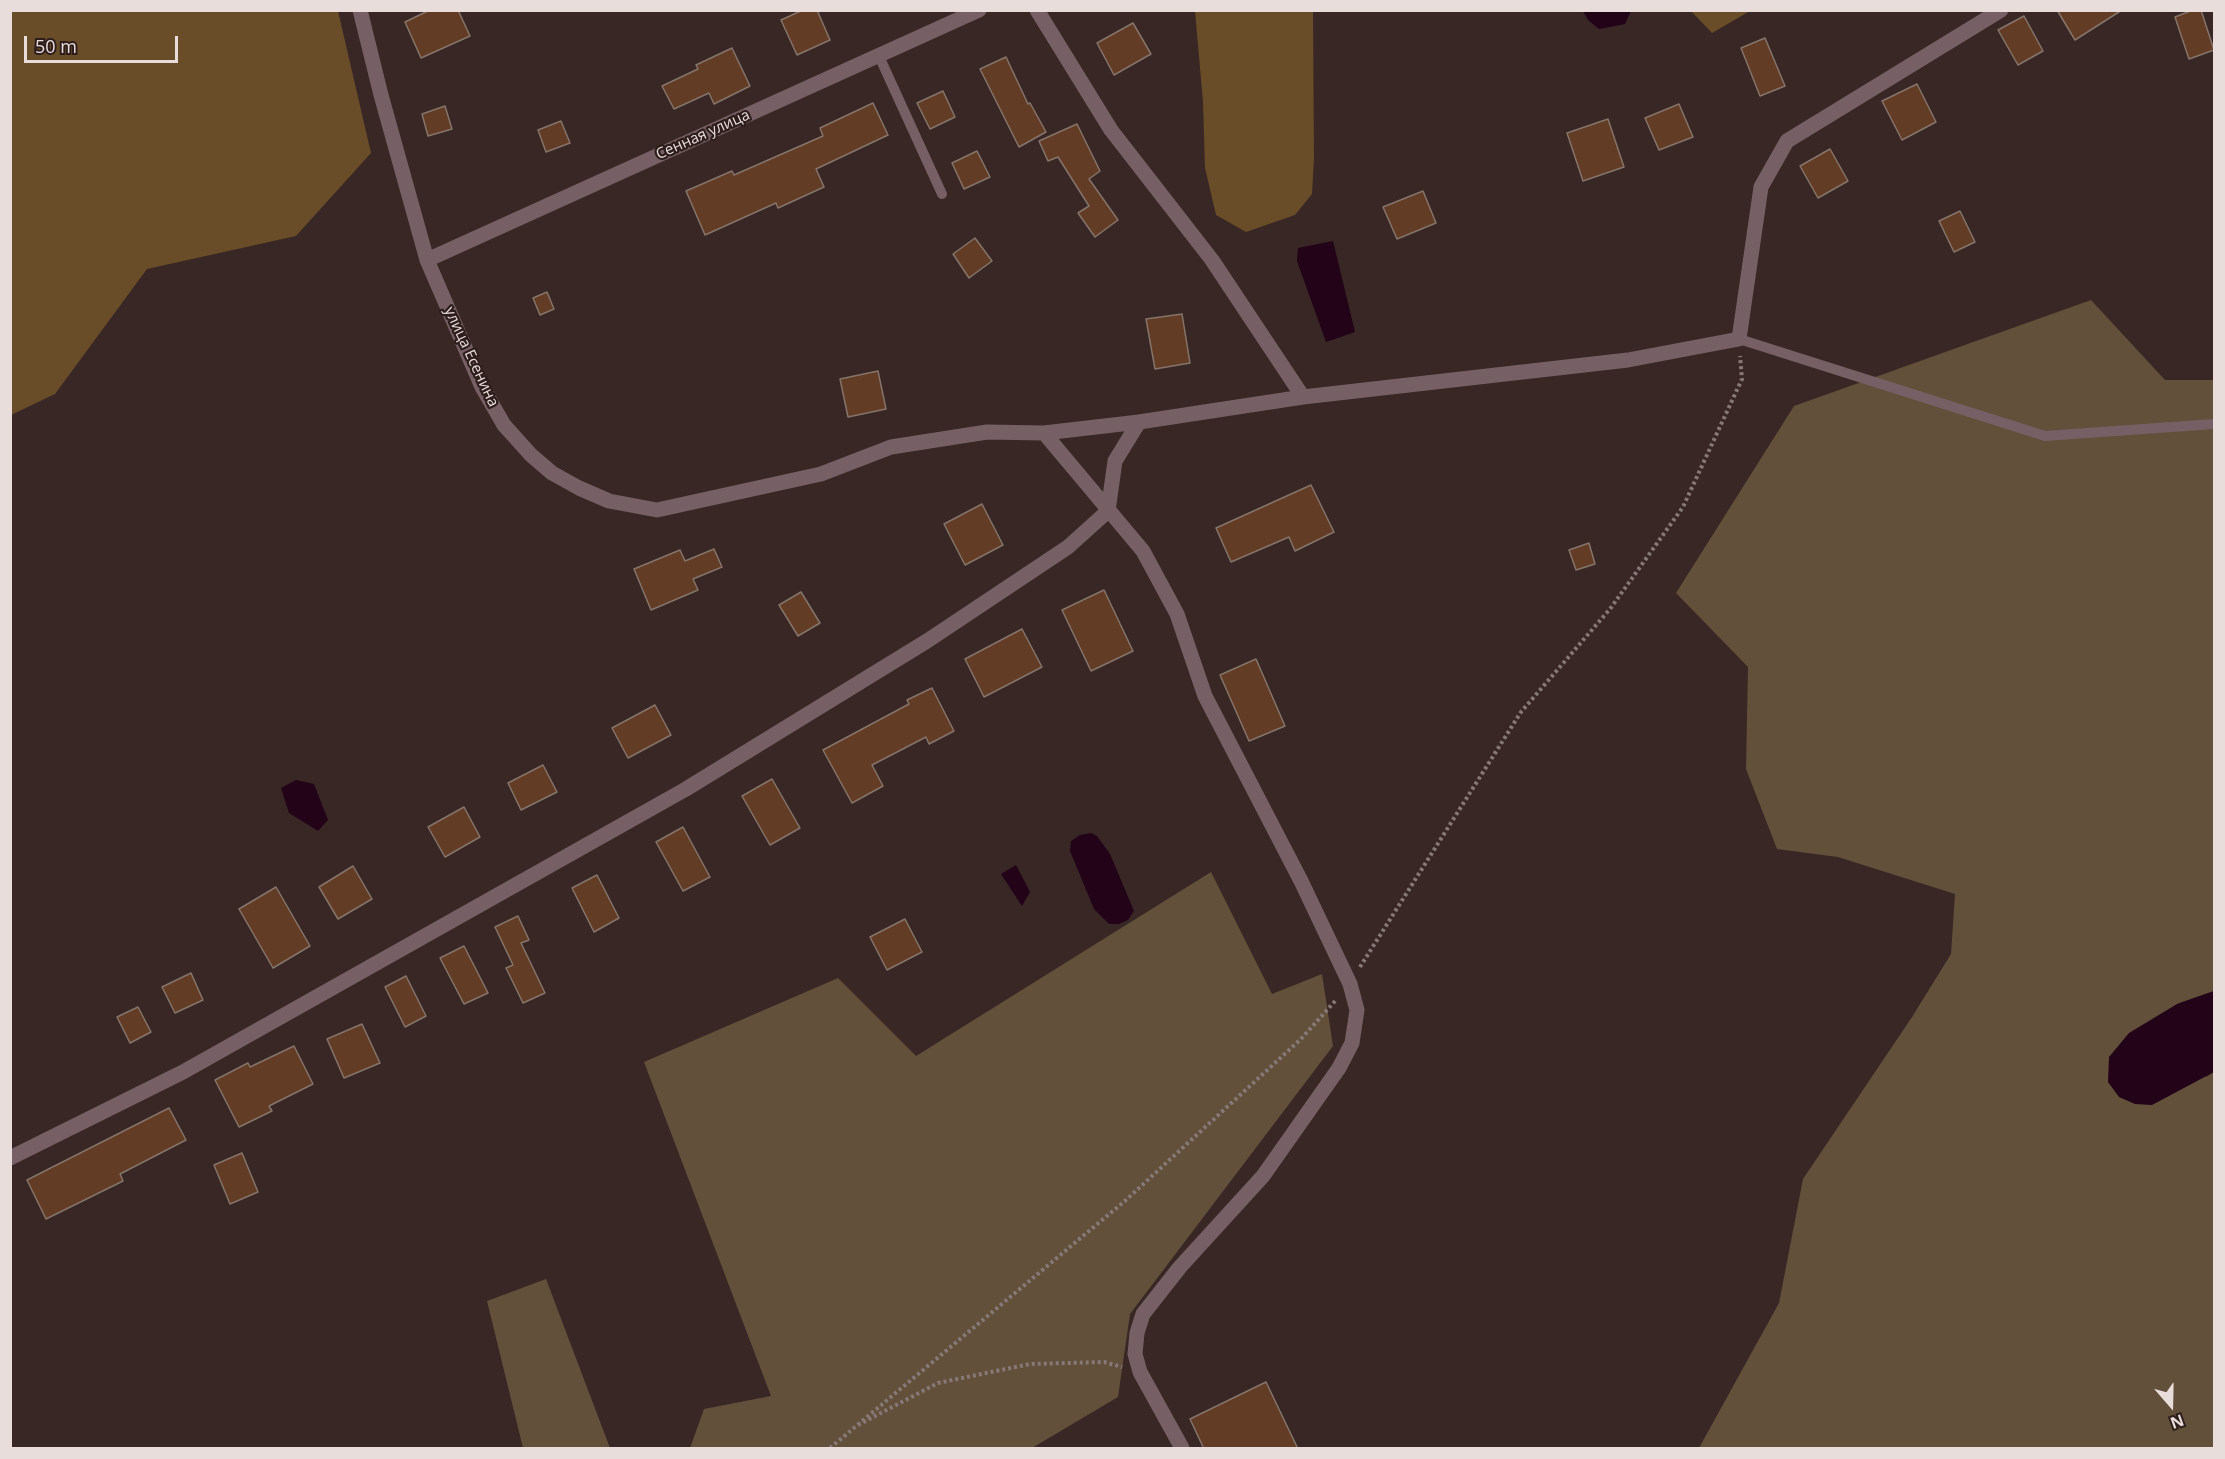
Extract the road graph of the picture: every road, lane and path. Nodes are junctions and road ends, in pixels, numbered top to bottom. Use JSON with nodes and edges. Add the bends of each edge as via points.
{"nodes":[{"id":1,"x":360,"y":10,"type":"edge"},
{"id":2,"x":979,"y":10,"type":"edge"},
{"id":3,"x":1037,"y":10,"type":"edge"},
{"id":4,"x":2001,"y":10,"type":"edge"},
{"id":5,"x":879,"y":56,"type":"junction"},
{"id":6,"x":942,"y":194,"type":"dead end"},
{"id":7,"x":427,"y":260,"type":"junction"},
{"id":8,"x":1739,"y":339,"type":"junction"},
{"id":9,"x":1303,"y":397,"type":"junction"},
{"id":10,"x":1139,"y":422,"type":"junction"},
{"id":11,"x":2214,"y":424,"type":"edge"},
{"id":12,"x":1044,"y":433,"type":"junction"},
{"id":13,"x":1108,"y":511,"type":"junction"},
{"id":14,"x":10,"y":1158,"type":"edge"},
{"id":15,"x":1140,"y":1372,"type":"junction"},
{"id":16,"x":851,"y":1429,"type":"dead end"},
{"id":17,"x":1182,"y":1449,"type":"edge"}],
"edges":[{"from":1,"to":7,"type":"street","name":"улица Есенина"},
{"from":2,"to":5,"type":"street","name":"Сенная улица"},
{"from":3,"to":9,"type":"street","via":[[1111,130],[1212,260]]},
{"from":4,"to":8,"type":"street","via":[[1787,141],[1761,187]]},
{"from":5,"to":6,"type":"lane"},
{"from":5,"to":7,"type":"street","name":"Сенная улица"},
{"from":7,"to":12,"type":"street","name":"улица Есенина","via":[[482,387],[504,425],[552,473],[609,501],[657,510],[821,474],[891,447],[987,432]]},
{"from":8,"to":9,"type":"street","name":"улица Есенина","via":[[1628,360]]},
{"from":8,"to":11,"type":"lane","via":[[2045,436]]},
{"from":9,"to":10,"type":"street","name":"улица Есенина"},
{"from":10,"to":12,"type":"street","name":"улица Есенина"},
{"from":10,"to":13,"type":"street","via":[[1114,461]]},
{"from":12,"to":13,"type":"street"},
{"from":13,"to":14,"type":"street","via":[[1068,547],[927,641],[686,789],[183,1072]]},
{"from":13,"to":15,"type":"street","via":[[1143,550],[1177,615],[1205,696],[1306,891],[1350,984],[1357,1010],[1352,1043],[1339,1068],[1263,1176],[1143,1314],[1135,1354]]},
{"from":15,"to":16,"type":"path","via":[[1104,1362],[1018,1366],[938,1383]]},
{"from":15,"to":17,"type":"street"}]}
